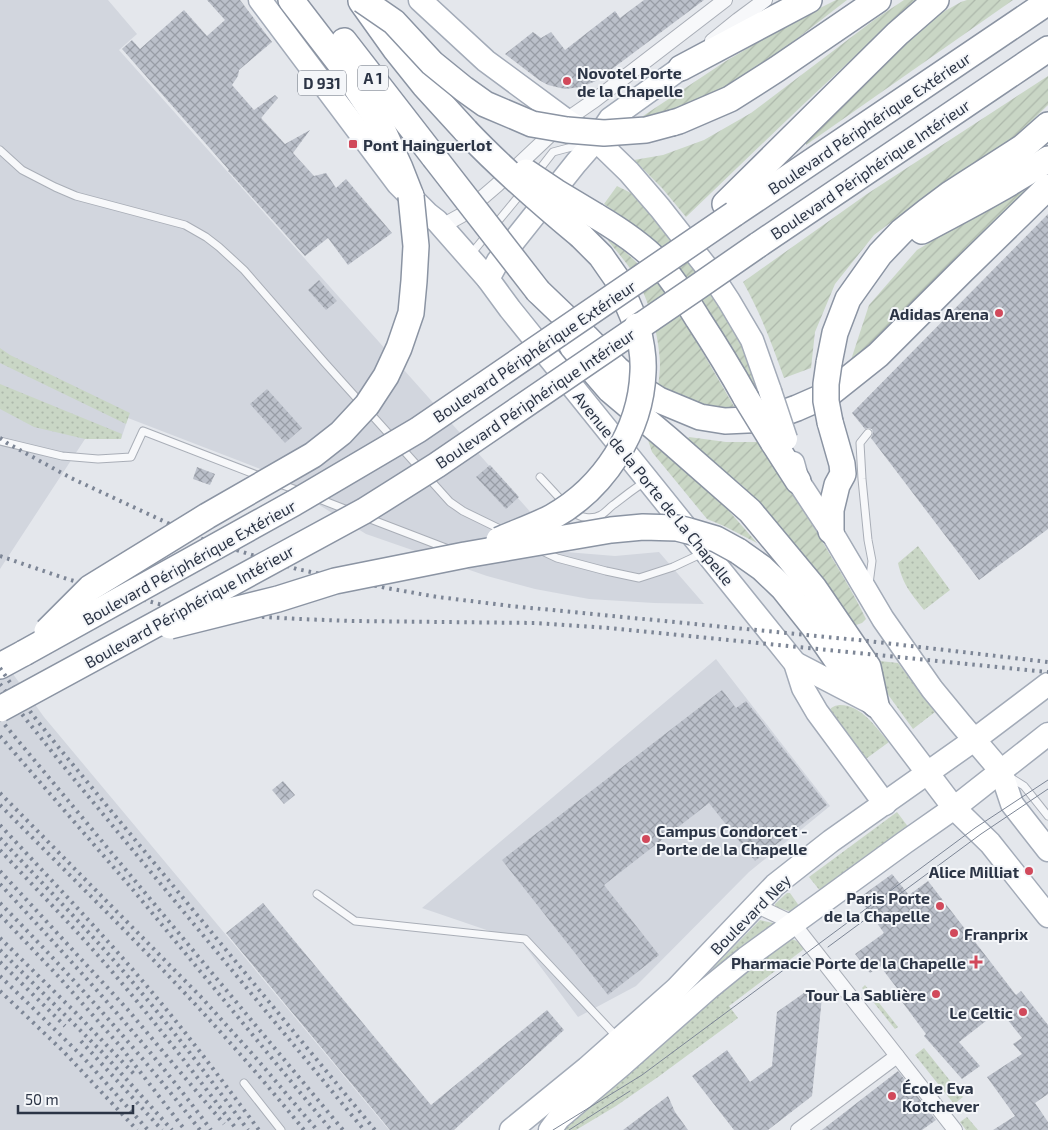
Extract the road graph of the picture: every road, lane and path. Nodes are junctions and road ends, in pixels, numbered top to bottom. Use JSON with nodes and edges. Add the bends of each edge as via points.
{"nodes":[{"id":1,"x":260,"y":0,"type":"edge"},
{"id":2,"x":291,"y":0,"type":"edge"},
{"id":3,"x":311,"y":0,"type":"edge"},
{"id":4,"x":362,"y":0,"type":"edge"},
{"id":5,"x":420,"y":0,"type":"edge"},
{"id":6,"x":725,"y":0,"type":"edge"},
{"id":7,"x":765,"y":0,"type":"edge"},
{"id":8,"x":809,"y":0,"type":"edge"},
{"id":9,"x":878,"y":0,"type":"edge"},
{"id":10,"x":936,"y":0,"type":"edge"},
{"id":11,"x":1048,"y":2,"type":"edge"},
{"id":12,"x":1048,"y":49,"type":"edge"},
{"id":13,"x":681,"y":68,"type":"junction"},
{"id":14,"x":560,"y":116,"type":"junction"},
{"id":15,"x":1048,"y":125,"type":"edge"},
{"id":16,"x":466,"y":131,"type":"junction"},
{"id":17,"x":596,"y":140,"type":"junction"},
{"id":18,"x":0,"y":150,"type":"edge"},
{"id":19,"x":573,"y":156,"type":"dead end"},
{"id":20,"x":1048,"y":159,"type":"edge"},
{"id":21,"x":553,"y":176,"type":"dead end"},
{"id":22,"x":1048,"y":187,"type":"edge"},
{"id":23,"x":528,"y":208,"type":"dead end"},
{"id":24,"x":729,"y":209,"type":"junction"},
{"id":25,"x":434,"y":219,"type":"junction"},
{"id":26,"x":504,"y":239,"type":"dead end"},
{"id":27,"x":498,"y":247,"type":"dead end"},
{"id":28,"x":880,"y":254,"type":"junction"},
{"id":29,"x":481,"y":267,"type":"junction"},
{"id":30,"x":538,"y":292,"type":"junction"},
{"id":31,"x":758,"y":395,"type":"junction"},
{"id":32,"x":868,"y":433,"type":"dead end"},
{"id":33,"x":0,"y":441,"type":"edge"},
{"id":34,"x":540,"y":477,"type":"dead end"},
{"id":35,"x":648,"y":481,"type":"junction"},
{"id":36,"x":798,"y":481,"type":"joint"},
{"id":37,"x":830,"y":531,"type":"junction"},
{"id":38,"x":512,"y":535,"type":"junction"},
{"id":39,"x":705,"y":551,"type":"junction"},
{"id":40,"x":471,"y":558,"type":"junction"},
{"id":41,"x":496,"y":559,"type":"dead end"},
{"id":42,"x":868,"y":594,"type":"junction"},
{"id":43,"x":138,"y":633,"type":"junction"},
{"id":44,"x":24,"y":653,"type":"junction"},
{"id":45,"x":795,"y":662,"type":"junction"},
{"id":46,"x":0,"y":666,"type":"edge"},
{"id":47,"x":1048,"y":684,"type":"edge"},
{"id":48,"x":876,"y":705,"type":"junction"},
{"id":49,"x":0,"y":710,"type":"edge"},
{"id":50,"x":1048,"y":734,"type":"edge"},
{"id":51,"x":974,"y":740,"type":"junction"},
{"id":52,"x":1001,"y":771,"type":"junction"},
{"id":53,"x":928,"y":773,"type":"junction"},
{"id":54,"x":885,"y":804,"type":"junction"},
{"id":55,"x":954,"y":808,"type":"junction"},
{"id":56,"x":1048,"y":816,"type":"edge"},
{"id":57,"x":1048,"y":850,"type":"edge"},
{"id":58,"x":317,"y":894,"type":"dead end"},
{"id":59,"x":755,"y":905,"type":"junction"},
{"id":60,"x":1048,"y":916,"type":"edge"},
{"id":61,"x":793,"y":923,"type":"junction"},
{"id":62,"x":619,"y":1039,"type":"junction"},
{"id":63,"x":897,"y":1056,"type":"junction"},
{"id":64,"x":244,"y":1083,"type":"dead end"},
{"id":65,"x":538,"y":1107,"type":"junction"},
{"id":66,"x":949,"y":1128,"type":"edge"},
{"id":67,"x":281,"y":1130,"type":"edge"},
{"id":68,"x":503,"y":1130,"type":"edge"},
{"id":69,"x":511,"y":1130,"type":"edge"},
{"id":70,"x":550,"y":1130,"type":"edge"},
{"id":71,"x":798,"y":1130,"type":"edge"}],
"edges":[{"from":1,"to":25,"type":"main road","number":"D 931","via":[[398,184]]},
{"from":2,"to":44,"type":"highway","bridge":true,"via":[[380,122],[411,196],[416,246],[414,280],[411,313],[399,348],[367,405],[341,433],[314,455],[90,588]]},
{"from":3,"to":30,"type":"highway","number":"A 1","bridge":true},
{"from":4,"to":9,"type":"highway","bridge":true,"via":[[394,22],[432,63],[485,104],[532,124],[604,133],[646,130],[672,123],[730,99]]},
{"from":4,"to":16,"type":"highway","number":"A 1","bridge":true,"via":[[396,50]]},
{"from":5,"to":14,"type":"main road","via":[[486,62]]},
{"from":6,"to":14,"type":"street","via":[[595,100]]},
{"from":7,"to":13,"type":"street"},
{"from":8,"to":13,"type":"highway"},
{"from":10,"to":24,"type":"highway","via":[[897,34]]},
{"from":11,"to":24,"type":"highway","name":"Boulevard Périphérique Extérieur"},
{"from":12,"to":43,"type":"highway","name":"Boulevard Périphérique Intérieur","bridge":true,"via":[[438,465],[364,511]]},
{"from":13,"to":17,"type":"main road","via":[[610,119]]},
{"from":14,"to":17,"type":"main road"},
{"from":14,"to":25,"type":"street","via":[[497,185],[462,215]]},
{"from":15,"to":28,"type":"highway","via":[[1023,148],[926,212]]},
{"from":16,"to":31,"type":"highway","bridge":true,"via":[[640,245],[677,285],[719,351]]},
{"from":16,"to":40,"type":"highway","bridge":true,"via":[[512,177],[602,256],[617,279],[637,326],[644,370],[635,417],[626,440],[606,470],[585,492],[552,517]]},
{"from":17,"to":19,"type":"lane"},
{"from":17,"to":29,"type":"main road","via":[[498,261]]},
{"from":17,"to":31,"type":"main road","via":[[660,208],[729,301],[752,340]]},
{"from":18,"to":38,"type":"lane","via":[[22,170],[76,196],[185,226],[206,237],[244,270],[450,502]]},
{"from":20,"to":28,"type":"highway"},
{"from":21,"to":23,"type":"lane"},
{"from":22,"to":30,"type":"highway","via":[[878,355],[828,394],[767,419],[725,422],[700,417],[659,400],[617,370]]},
{"from":24,"to":44,"type":"highway","name":"Boulevard Périphérique Extérieur","bridge":true,"via":[[664,262],[418,430]]},
{"from":25,"to":29,"type":"main road","name":"Avenue de la Porte de La Chapelle"},
{"from":26,"to":27,"type":"lane"},
{"from":28,"to":37,"type":"highway","bridge":true,"via":[[848,299],[835,333],[829,363],[826,401],[842,464],[831,510]]},
{"from":29,"to":35,"type":"main road","name":"Avenue de la Porte de La Chapelle","via":[[510,310]]},
{"from":30,"to":48,"type":"highway","via":[[573,347],[610,390],[750,511],[814,588],[868,667]]},
{"from":31,"to":36,"type":"highway","bridge":true},
{"from":32,"to":42,"type":"lane","via":[[860,443],[872,561]]},
{"from":33,"to":40,"type":"lane","via":[[62,456],[131,457],[143,431]]},
{"from":34,"to":35,"type":"lane","via":[[574,514],[584,518],[601,515]]},
{"from":35,"to":39,"type":"main road","name":"Avenue de la Porte de La Chapelle"},
{"from":36,"to":37,"type":"main road"},
{"from":37,"to":42,"type":"main road"},
{"from":38,"to":39,"type":"lane","via":[[557,558],[639,578],[673,568]]},
{"from":38,"to":41,"type":"lane"},
{"from":39,"to":45,"type":"main road","name":"Avenue de la Porte de La Chapelle"},
{"from":40,"to":43,"type":"highway","bridge":true,"via":[[335,581],[238,610]]},
{"from":40,"to":48,"type":"highway","bridge":true,"via":[[611,530],[659,527],[703,534],[752,560],[771,576],[814,627],[843,669]]},
{"from":42,"to":51,"type":"main road","via":[[932,689]]},
{"from":43,"to":49,"type":"highway","name":"Boulevard Périphérique Intérieur","bridge":true},
{"from":44,"to":46,"type":"highway","name":"Boulevard Périphérique Extérieur"},
{"from":45,"to":48,"type":"main road","name":"Avenue de la Porte de La Chapelle"},
{"from":45,"to":54,"type":"main road","name":"Avenue de la Porte de La Chapelle","via":[[803,688],[817,712]]},
{"from":47,"to":51,"type":"main road","name":"Boulevard Ney"},
{"from":48,"to":53,"type":"main road","name":"Avenue de la Porte de La Chapelle"},
{"from":50,"to":52,"type":"main road","name":"Boulevard Ney"},
{"from":51,"to":52,"type":"main road"},
{"from":51,"to":53,"type":"main road","name":"Boulevard Ney"},
{"from":52,"to":55,"type":"main road","name":"Boulevard Ney"},
{"from":52,"to":56,"type":"lane","via":[[1024,786]]},
{"from":52,"to":57,"type":"main road","via":[[1012,804]]},
{"from":53,"to":54,"type":"main road","name":"Boulevard Ney"},
{"from":53,"to":55,"type":"main road","name":"Avenue de la Porte de La Chapelle"},
{"from":54,"to":59,"type":"main road","name":"Boulevard Ney","via":[[831,841]]},
{"from":55,"to":60,"type":"main road","name":"Avenue de la Porte de La Chapelle","via":[[990,843]]},
{"from":55,"to":61,"type":"main road","name":"Boulevard Ney"},
{"from":58,"to":62,"type":"lane","via":[[355,921],[525,939]]},
{"from":59,"to":61,"type":"street"},
{"from":59,"to":62,"type":"main road","name":"Boulevard Ney","via":[[676,989]]},
{"from":61,"to":63,"type":"street"},
{"from":61,"to":70,"type":"main road","name":"Boulevard Ney","via":[[709,988],[559,1118]]},
{"from":62,"to":65,"type":"main road","name":"Boulevard Ney"},
{"from":63,"to":66,"type":"street"},
{"from":63,"to":71,"type":"street"},
{"from":64,"to":67,"type":"lane"},
{"from":65,"to":68,"type":"main road","name":"Boulevard Ney"},
{"from":65,"to":69,"type":"main road","name":"Boulevard Ney"}]}
